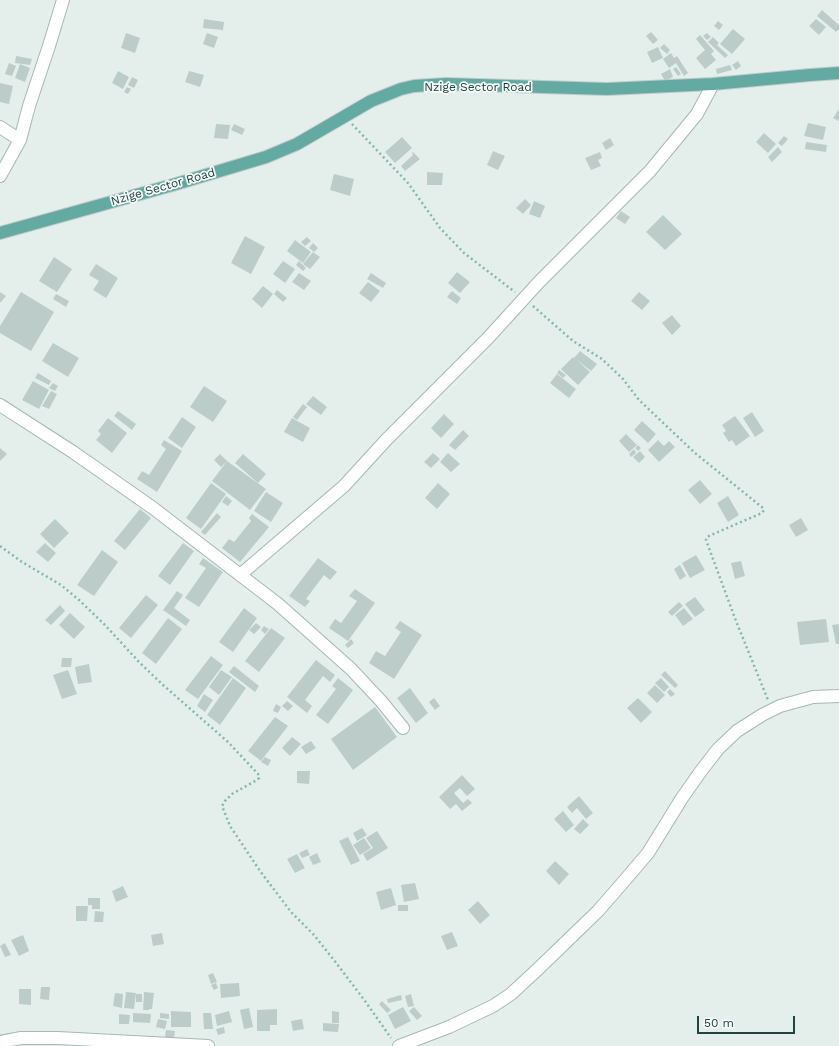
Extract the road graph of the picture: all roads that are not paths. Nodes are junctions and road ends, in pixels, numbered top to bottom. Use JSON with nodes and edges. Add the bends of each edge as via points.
{"nodes":[{"id":1,"x":63,"y":0,"type":"edge"},
{"id":2,"x":839,"y":73,"type":"edge"},
{"id":3,"x":714,"y":84,"type":"junction"},
{"id":4,"x":0,"y":127,"type":"edge"},
{"id":5,"x":20,"y":140,"type":"junction"},
{"id":6,"x":0,"y":176,"type":"edge"},
{"id":7,"x":0,"y":233,"type":"edge"},
{"id":8,"x":0,"y":405,"type":"edge"},
{"id":9,"x":240,"y":575,"type":"junction"},
{"id":10,"x":839,"y":696,"type":"edge"},
{"id":11,"x":403,"y":728,"type":"dead end"},
{"id":12,"x":0,"y":1042,"type":"edge"},
{"id":13,"x":396,"y":1043,"type":"edge"},
{"id":14,"x":208,"y":1046,"type":"edge"}],
"edges":[{"from":1,"to":5,"type":"street"},
{"from":2,"to":3,"type":"main road","name":"Nzige Sector Road"},
{"from":3,"to":7,"type":"main road","name":"Nzige Sector Road","via":[[607,89],[446,84],[401,89],[361,106],[297,144],[266,157]]},
{"from":3,"to":9,"type":"street","via":[[697,114],[650,171],[344,486]]},
{"from":4,"to":5,"type":"street"},
{"from":5,"to":6,"type":"street"},
{"from":8,"to":9,"type":"street","via":[[147,504]]},
{"from":9,"to":11,"type":"street","via":[[278,604],[351,669]]},
{"from":10,"to":13,"type":"street","via":[[813,697],[780,706],[737,731],[718,749],[682,798],[648,853],[626,880],[598,912],[538,969],[493,1006],[449,1027]]},
{"from":12,"to":14,"type":"street","via":[[21,1038],[58,1038]]}]}
